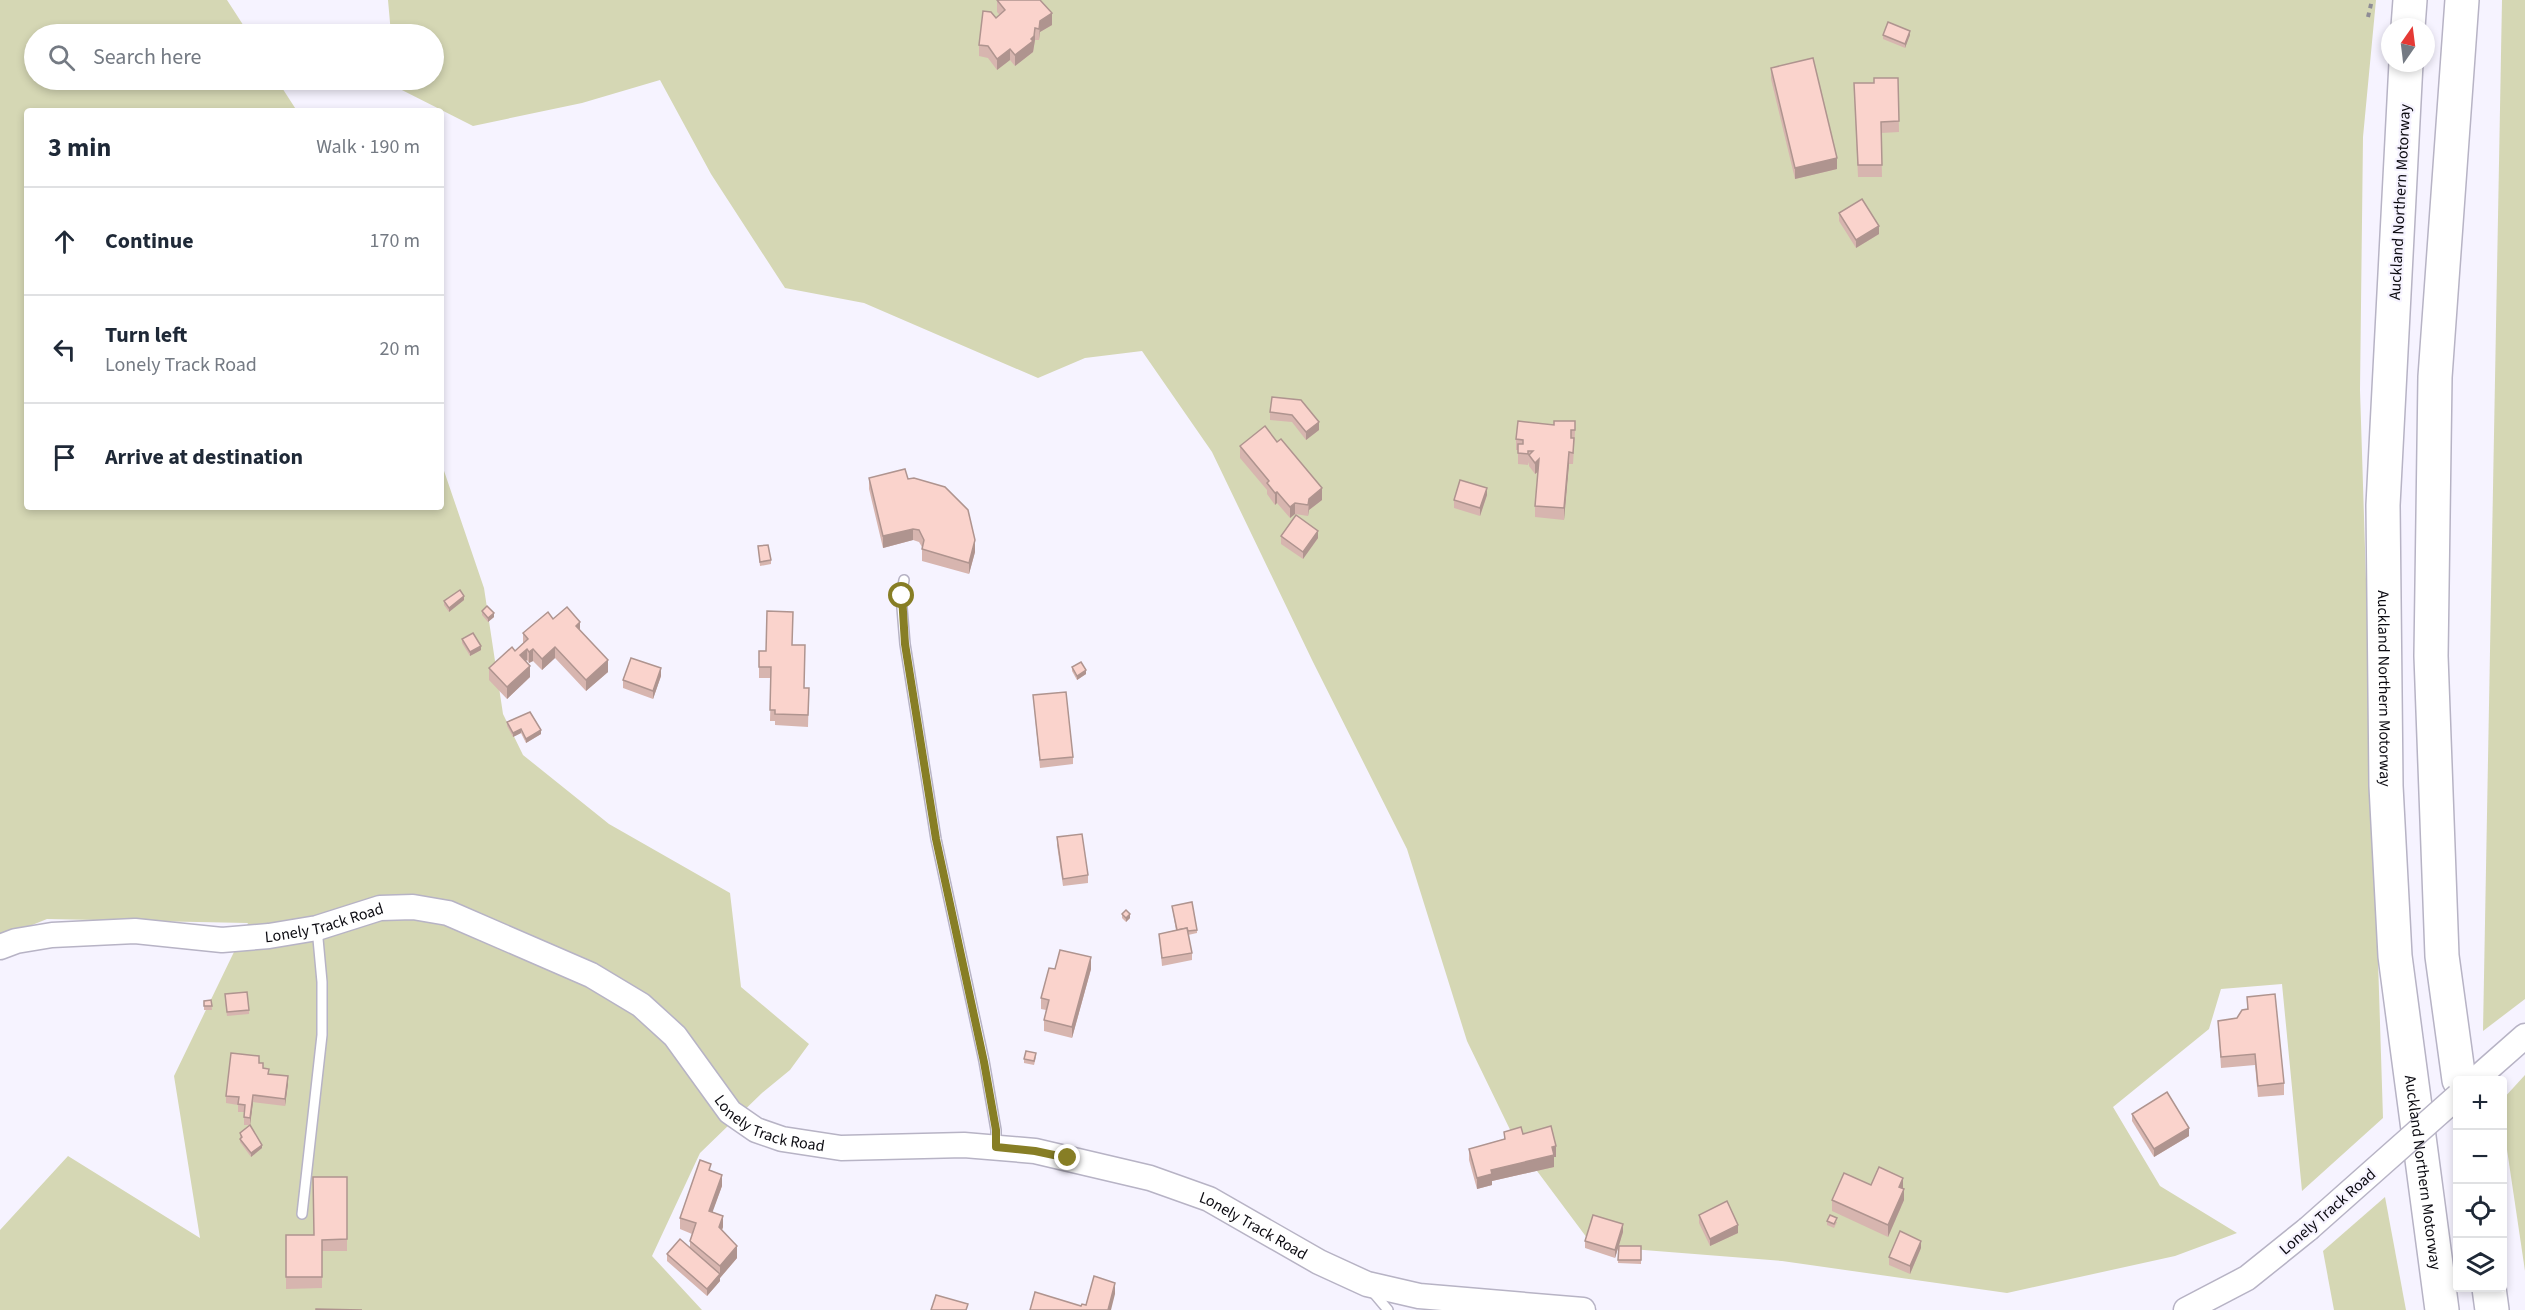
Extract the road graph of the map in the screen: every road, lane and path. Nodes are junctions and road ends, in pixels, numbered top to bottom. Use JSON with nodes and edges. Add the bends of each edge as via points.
{"nodes":[{"id":1,"x":2372,"y":0,"type":"edge"},
{"id":2,"x":2410,"y":0,"type":"edge"},
{"id":3,"x":2462,"y":0,"type":"edge"},
{"id":4,"x":2368,"y":17,"type":"dead end"},
{"id":5,"x":2409,"y":18,"type":"edge"},
{"id":6,"x":2406,"y":72,"type":"edge"},
{"id":7,"x":904,"y":580,"type":"dead end"},
{"id":8,"x":317,"y":928,"type":"junction"},
{"id":9,"x":0,"y":947,"type":"edge"},
{"id":10,"x":2525,"y":1036,"type":"edge"},
{"id":11,"x":2458,"y":1076,"type":"edge"},
{"id":12,"x":2480,"y":1076,"type":"edge"},
{"id":13,"x":2453,"y":1100,"type":"edge"},
{"id":14,"x":996,"y":1147,"type":"junction"},
{"id":15,"x":302,"y":1214,"type":"dead end"},
{"id":16,"x":1367,"y":1284,"type":"junction"},
{"id":17,"x":2489,"y":1292,"type":"edge"},
{"id":18,"x":1388,"y":1310,"type":"edge"},
{"id":19,"x":1583,"y":1310,"type":"edge"},
{"id":20,"x":2186,"y":1310,"type":"edge"},
{"id":21,"x":2442,"y":1310,"type":"edge"},
{"id":22,"x":2493,"y":1310,"type":"edge"}],
"edges":[{"from":1,"to":4,"type":"path"},
{"from":2,"to":5,"type":"highway"},
{"from":3,"to":11,"type":"highway","via":[[2435,377],[2431,656],[2442,956]]},
{"from":6,"to":21,"type":"highway","name":"Auckland Northern Motorway","via":[[2384,505],[2386,786],[2395,956]]},
{"from":7,"to":14,"type":"lane","via":[[905,644],[932,816],[984,1062]]},
{"from":8,"to":9,"type":"street","name":"Lonely Track Road","via":[[222,940],[135,931],[52,935]]},
{"from":8,"to":14,"type":"street","name":"Lonely Track Road","via":[[380,908],[413,907],[448,913],[591,975],[641,1005],[675,1036],[730,1112],[756,1130],[782,1139],[849,1149]]},
{"from":8,"to":15,"type":"lane","via":[[322,1035]]},
{"from":10,"to":12,"type":"street"},
{"from":13,"to":20,"type":"street","name":"Lonely Track Road","bridge":true,"via":[[2247,1278]]},
{"from":14,"to":16,"type":"street","name":"Lonely Track Road","via":[[1035,1151],[1150,1178],[1209,1199],[1319,1263]]},
{"from":16,"to":18,"type":"lane"},
{"from":16,"to":19,"type":"street","name":"Lonely Track Road","via":[[1419,1296]]},
{"from":17,"to":22,"type":"highway"}]}
